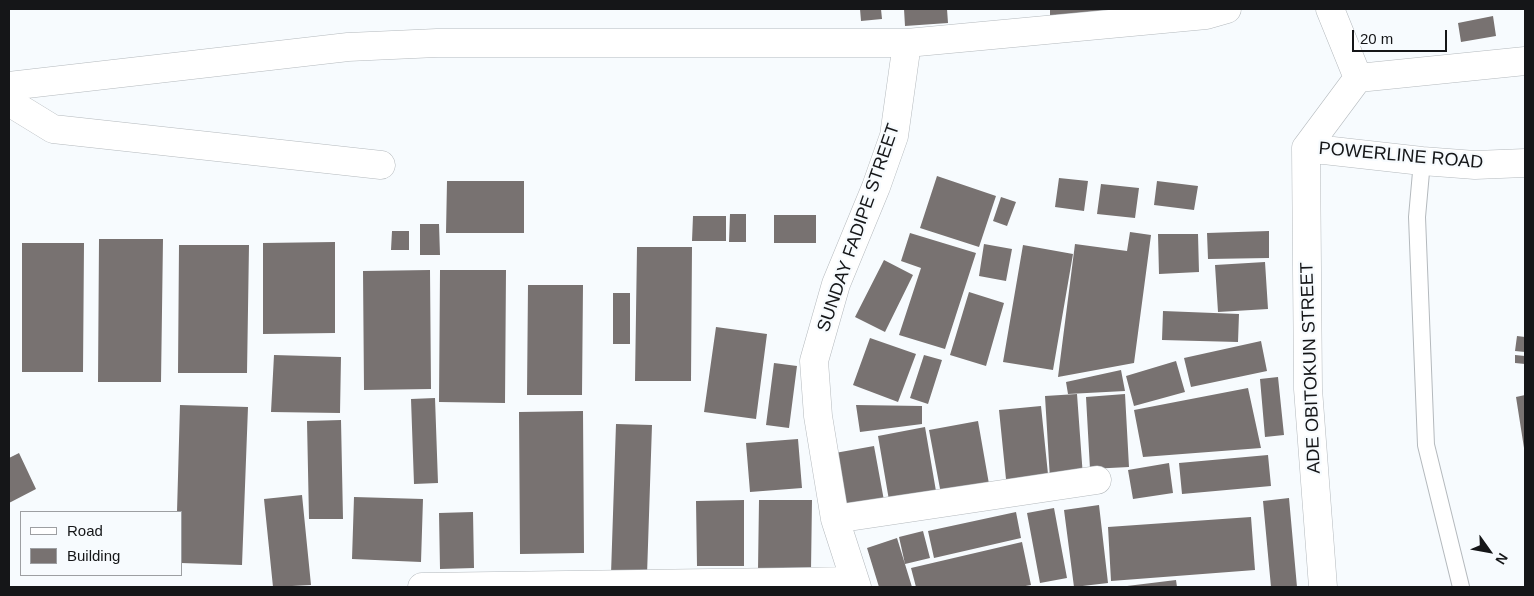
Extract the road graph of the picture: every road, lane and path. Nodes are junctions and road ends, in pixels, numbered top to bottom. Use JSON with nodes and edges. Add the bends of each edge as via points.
{"nodes":[{"id":1,"x":1227,"y":9,"type":"edge"},
{"id":2,"x":1330,"y":9,"type":"edge"},
{"id":3,"x":907,"y":43,"type":"junction"},
{"id":4,"x":1525,"y":61,"type":"edge"},
{"id":5,"x":1358,"y":78,"type":"junction"},
{"id":6,"x":9,"y":86,"type":"edge"},
{"id":7,"x":9,"y":102,"type":"edge"},
{"id":8,"x":1306,"y":148,"type":"junction"},
{"id":9,"x":1422,"y":162,"type":"junction"},
{"id":10,"x":1525,"y":163,"type":"edge"},
{"id":11,"x":382,"y":165,"type":"dead end"},
{"id":12,"x":1097,"y":480,"type":"dead end"},
{"id":13,"x":834,"y":519,"type":"junction"},
{"id":14,"x":856,"y":584,"type":"edge"},
{"id":15,"x":422,"y":587,"type":"edge"},
{"id":16,"x":1323,"y":587,"type":"edge"},
{"id":17,"x":1460,"y":587,"type":"edge"}],
"edges":[{"from":1,"to":3,"type":"street","via":[[1206,15]]},
{"from":2,"to":5,"type":"street"},
{"from":3,"to":6,"type":"street","via":[[437,43],[348,47]]},
{"from":3,"to":13,"type":"street","name":"SUNDAY FADIPE STREET","via":[[894,136],[836,284],[814,361],[818,416]]},
{"from":4,"to":5,"type":"street"},
{"from":5,"to":8,"type":"street"},
{"from":7,"to":11,"type":"street","via":[[53,129]]},
{"from":8,"to":9,"type":"street","name":"POWERLINE ROAD"},
{"from":8,"to":16,"type":"street","name":"ADE OBITOKUN STREET","via":[[1308,389]]},
{"from":9,"to":10,"type":"street","name":"POWERLINE ROAD"},
{"from":9,"to":17,"type":"lane","via":[[1417,217],[1426,444]]},
{"from":12,"to":13,"type":"street"},
{"from":13,"to":14,"type":"street","name":"SUNDAY FADIPE STREET"},
{"from":14,"to":15,"type":"street"}]}
